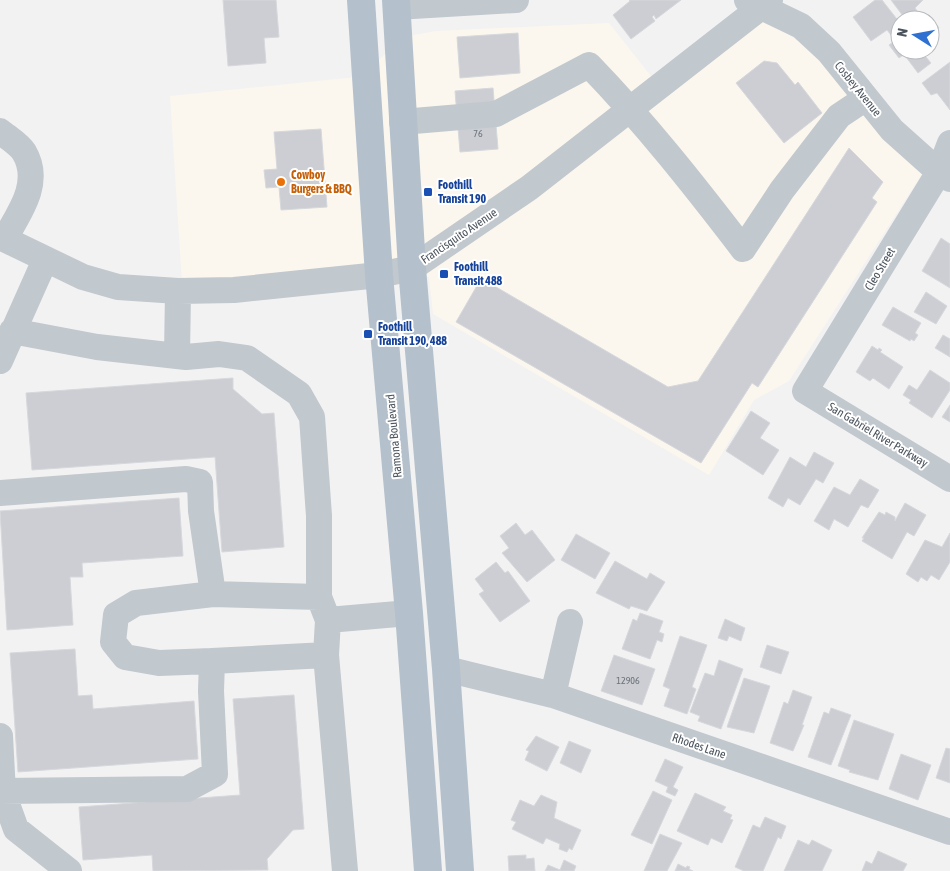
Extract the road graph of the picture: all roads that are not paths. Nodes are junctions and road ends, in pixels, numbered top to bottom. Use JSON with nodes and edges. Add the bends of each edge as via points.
{"nodes":[{"id":1,"x":361,"y":0,"type":"edge"},
{"id":2,"x":516,"y":0,"type":"edge"},
{"id":3,"x":759,"y":2,"type":"edge"},
{"id":4,"x":396,"y":4,"type":"edge"},
{"id":5,"x":866,"y":98,"type":"junction"},
{"id":6,"x":632,"y":108,"type":"junction"},
{"id":7,"x":402,"y":122,"type":"junction"},
{"id":8,"x":0,"y":131,"type":"edge"},
{"id":9,"x":950,"y":143,"type":"edge"},
{"id":10,"x":945,"y":176,"type":"edge"},
{"id":11,"x":3,"y":238,"type":"edge"},
{"id":12,"x":45,"y":260,"type":"junction"},
{"id":13,"x":412,"y":268,"type":"junction"},
{"id":14,"x":379,"y":275,"type":"junction"},
{"id":15,"x":178,"y":291,"type":"junction"},
{"id":16,"x":12,"y":331,"type":"junction"},
{"id":17,"x":177,"y":356,"type":"junction"},
{"id":18,"x":0,"y":361,"type":"edge"},
{"id":19,"x":805,"y":391,"type":"joint"},
{"id":20,"x":950,"y":479,"type":"edge"},
{"id":21,"x":0,"y":493,"type":"edge"},
{"id":22,"x":213,"y":594,"type":"junction"},
{"id":23,"x":323,"y":608,"type":"junction"},
{"id":24,"x":410,"y":613,"type":"junction"},
{"id":25,"x":570,"y":622,"type":"dead end"},
{"id":26,"x":326,"y":655,"type":"junction"},
{"id":27,"x":212,"y":661,"type":"junction"},
{"id":28,"x":446,"y":669,"type":"junction"},
{"id":29,"x":552,"y":695,"type":"junction"},
{"id":30,"x":0,"y":736,"type":"edge"},
{"id":31,"x":2,"y":792,"type":"edge"},
{"id":32,"x":950,"y":832,"type":"edge"},
{"id":33,"x":69,"y":871,"type":"edge"},
{"id":34,"x":345,"y":871,"type":"edge"},
{"id":35,"x":428,"y":871,"type":"edge"},
{"id":36,"x":460,"y":871,"type":"edge"}],
"edges":[{"from":1,"to":14,"type":"main road","name":"Ramona Boulevard"},
{"from":2,"to":4,"type":"street"},
{"from":3,"to":5,"type":"street","name":"Cosbey Avenue","via":[[801,26],[829,52]]},
{"from":3,"to":6,"type":"street","name":"Francisquito Avenue"},
{"from":4,"to":7,"type":"main road"},
{"from":5,"to":6,"type":"street","via":[[839,116],[782,190],[743,249]]},
{"from":5,"to":10,"type":"street","name":"Cosbey Avenue","via":[[892,130]]},
{"from":6,"to":7,"type":"street","via":[[589,64],[496,114]]},
{"from":6,"to":13,"type":"street","name":"Francisquito Avenue","via":[[529,188]]},
{"from":7,"to":13,"type":"main road"},
{"from":8,"to":11,"type":"street","via":[[23,152],[31,175],[29,195]]},
{"from":9,"to":10,"type":"street","name":"Cleo Street"},
{"from":10,"to":19,"type":"street","name":"Cleo Street"},
{"from":11,"to":12,"type":"street","name":"Francisquito Avenue"},
{"from":12,"to":15,"type":"street","name":"Francisquito Avenue","via":[[118,288]]},
{"from":12,"to":16,"type":"street"},
{"from":13,"to":14,"type":"street","name":"Francisquito Avenue"},
{"from":13,"to":28,"type":"main road"},
{"from":14,"to":15,"type":"street","name":"Francisquito Avenue","via":[[234,290]]},
{"from":14,"to":24,"type":"main road","name":"Ramona Boulevard"},
{"from":15,"to":17,"type":"street"},
{"from":16,"to":17,"type":"street","via":[[97,347]]},
{"from":16,"to":18,"type":"street"},
{"from":17,"to":23,"type":"street","via":[[219,354],[247,358],[299,394],[312,417]]},
{"from":19,"to":20,"type":"street","name":"San Gabriel River Parkway"},
{"from":21,"to":22,"type":"street","via":[[186,479],[200,482]]},
{"from":22,"to":23,"type":"street"},
{"from":22,"to":27,"type":"street","via":[[136,603],[116,615],[113,642],[125,657],[159,663]]},
{"from":23,"to":24,"type":"street"},
{"from":23,"to":26,"type":"street"},
{"from":24,"to":35,"type":"main road","name":"Ramona Boulevard"},
{"from":25,"to":29,"type":"street"},
{"from":26,"to":27,"type":"street"},
{"from":26,"to":34,"type":"street"},
{"from":27,"to":31,"type":"street","via":[[215,774],[187,789]]},
{"from":28,"to":29,"type":"street","name":"Rhodes Lane"},
{"from":28,"to":36,"type":"main road"},
{"from":29,"to":32,"type":"street","name":"Rhodes Lane"},
{"from":30,"to":31,"type":"street"},
{"from":31,"to":33,"type":"street","via":[[16,828]]}]}
